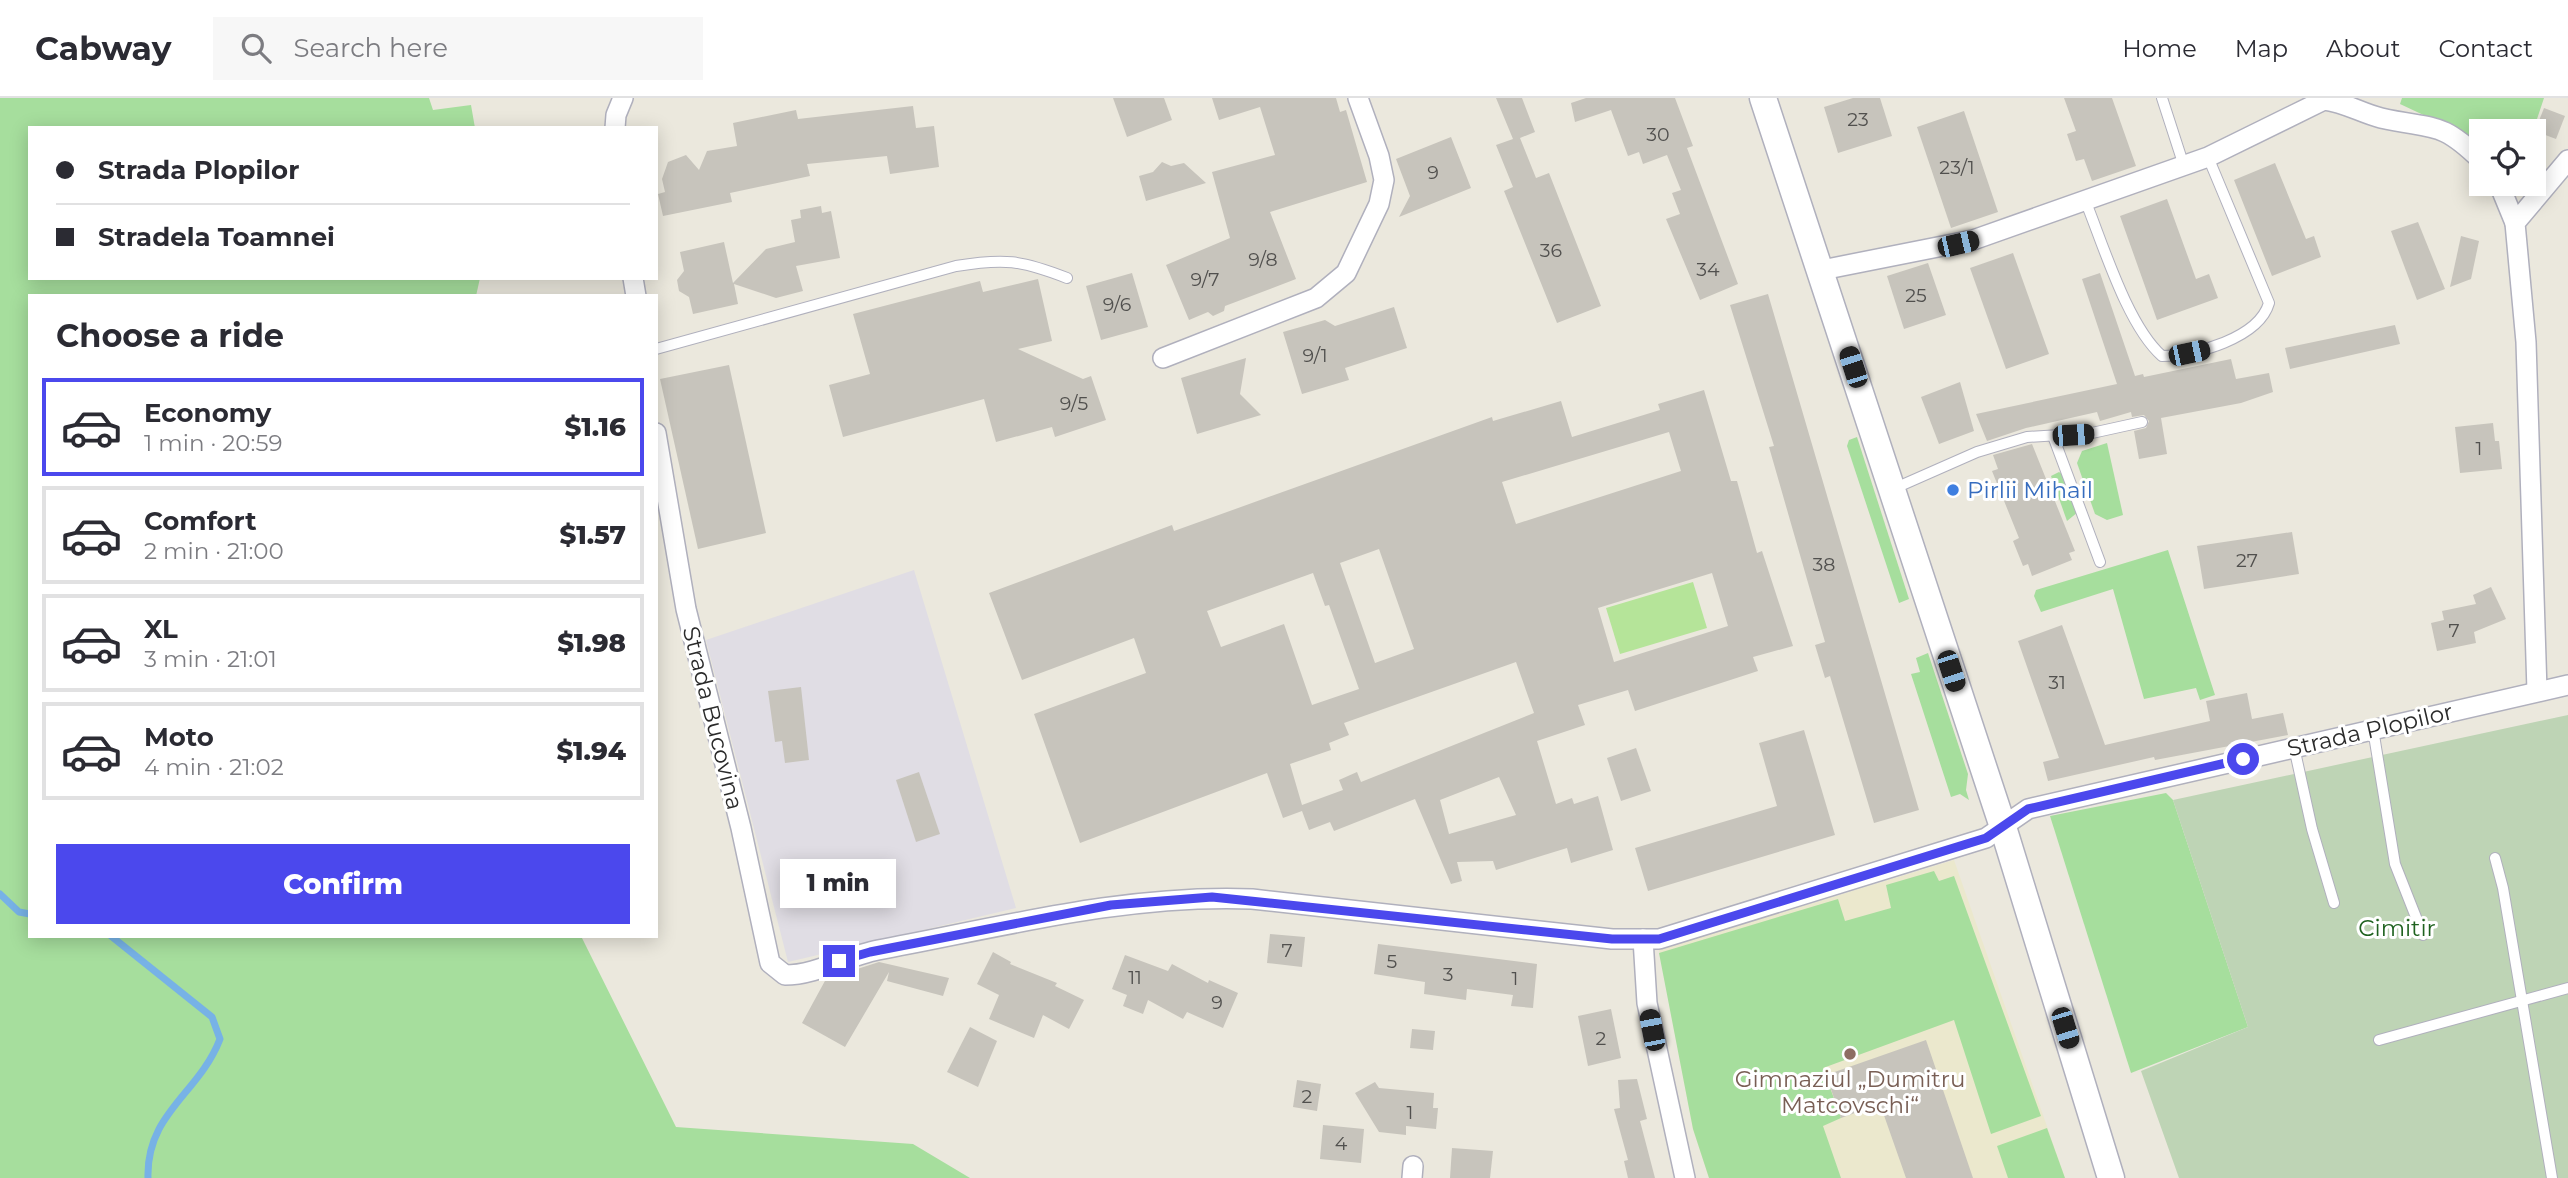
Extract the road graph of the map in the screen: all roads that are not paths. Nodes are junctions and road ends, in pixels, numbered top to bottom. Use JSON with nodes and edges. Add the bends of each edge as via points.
{"nodes":[{"id":1,"x":623,"y":98,"type":"edge"},
{"id":2,"x":1358,"y":98,"type":"edge"},
{"id":3,"x":1763,"y":98,"type":"edge"},
{"id":4,"x":2162,"y":98,"type":"edge"},
{"id":5,"x":615,"y":126,"type":"edge"},
{"id":6,"x":2469,"y":150,"type":"edge"},
{"id":7,"x":2208,"y":157,"type":"junction"},
{"id":8,"x":2568,"y":160,"type":"edge"},
{"id":9,"x":2184,"y":166,"type":"junction"},
{"id":10,"x":2504,"y":196,"type":"edge"},
{"id":11,"x":2085,"y":200,"type":"junction"},
{"id":12,"x":2515,"y":223,"type":"junction"},
{"id":13,"x":1822,"y":270,"type":"junction"},
{"id":14,"x":1067,"y":278,"type":"dead end"},
{"id":15,"x":658,"y":348,"type":"edge"},
{"id":16,"x":1163,"y":358,"type":"dead end"},
{"id":17,"x":2142,"y":422,"type":"dead end"},
{"id":18,"x":2053,"y":436,"type":"junction"},
{"id":19,"x":658,"y":445,"type":"edge"},
{"id":20,"x":1892,"y":489,"type":"junction"},
{"id":21,"x":2099,"y":562,"type":"dead end"},
{"id":22,"x":2568,"y":685,"type":"edge"},
{"id":23,"x":2537,"y":691,"type":"junction"},
{"id":24,"x":2373,"y":729,"type":"junction"},
{"id":25,"x":2294,"y":747,"type":"junction"},
{"id":26,"x":2003,"y":827,"type":"junction"},
{"id":27,"x":2495,"y":858,"type":"dead end"},
{"id":28,"x":2334,"y":903,"type":"dead end"},
{"id":29,"x":2423,"y":936,"type":"dead end"},
{"id":30,"x":1643,"y":939,"type":"junction"},
{"id":31,"x":805,"y":972,"type":"joint"},
{"id":32,"x":2568,"y":988,"type":"edge"},
{"id":33,"x":2520,"y":1003,"type":"junction"},
{"id":34,"x":2379,"y":1040,"type":"dead end"},
{"id":35,"x":1685,"y":1178,"type":"edge"},
{"id":36,"x":2111,"y":1178,"type":"edge"},
{"id":37,"x":2552,"y":1178,"type":"edge"}],
"edges":[{"from":1,"to":5,"type":"street"},
{"from":2,"to":16,"type":"street","via":[[1384,180],[1379,204],[1346,273],[1316,298]]},
{"from":3,"to":13,"type":"main road"},
{"from":4,"to":9,"type":"lane"},
{"from":6,"to":7,"type":"street","via":[[2448,131],[2380,118],[2324,100]]},
{"from":7,"to":9,"type":"street"},
{"from":7,"to":11,"type":"lane","via":[[2269,303],[2254,328],[2203,350],[2162,356],[2149,344]]},
{"from":8,"to":12,"type":"street"},
{"from":9,"to":11,"type":"street"},
{"from":10,"to":12,"type":"street"},
{"from":11,"to":13,"type":"street","via":[[1973,240]]},
{"from":12,"to":23,"type":"street","via":[[2526,342]]},
{"from":13,"to":20,"type":"main road"},
{"from":14,"to":15,"type":"lane","via":[[1032,264],[998,259],[956,266]]},
{"from":17,"to":18,"type":"lane"},
{"from":18,"to":20,"type":"lane","via":[[2027,437],[1977,452]]},
{"from":18,"to":21,"type":"lane"},
{"from":19,"to":31,"type":"street","name":"Strada Bucovina","via":[[686,609],[770,963],[785,975]]},
{"from":20,"to":26,"type":"main road"},
{"from":22,"to":23,"type":"street","name":"Strada Plopilor"},
{"from":23,"to":24,"type":"street","name":"Strada Plopilor"},
{"from":24,"to":25,"type":"street","name":"Strada Plopilor"},
{"from":24,"to":29,"type":"lane","via":[[2395,864]]},
{"from":25,"to":26,"type":"street","name":"Strada Plopilor","via":[[2028,809]]},
{"from":25,"to":28,"type":"lane"},
{"from":26,"to":30,"type":"street","name":"Strada Plopilor","via":[[1986,838],[1659,939]]},
{"from":26,"to":36,"type":"main road"},
{"from":27,"to":33,"type":"lane"},
{"from":30,"to":31,"type":"street","name":"Strada Plopilor","via":[[1212,897],[1111,905],[1055,915],[870,952]]},
{"from":30,"to":35,"type":"street","via":[[1647,1003]]},
{"from":32,"to":33,"type":"lane"},
{"from":33,"to":34,"type":"lane"},
{"from":33,"to":37,"type":"lane"}]}
